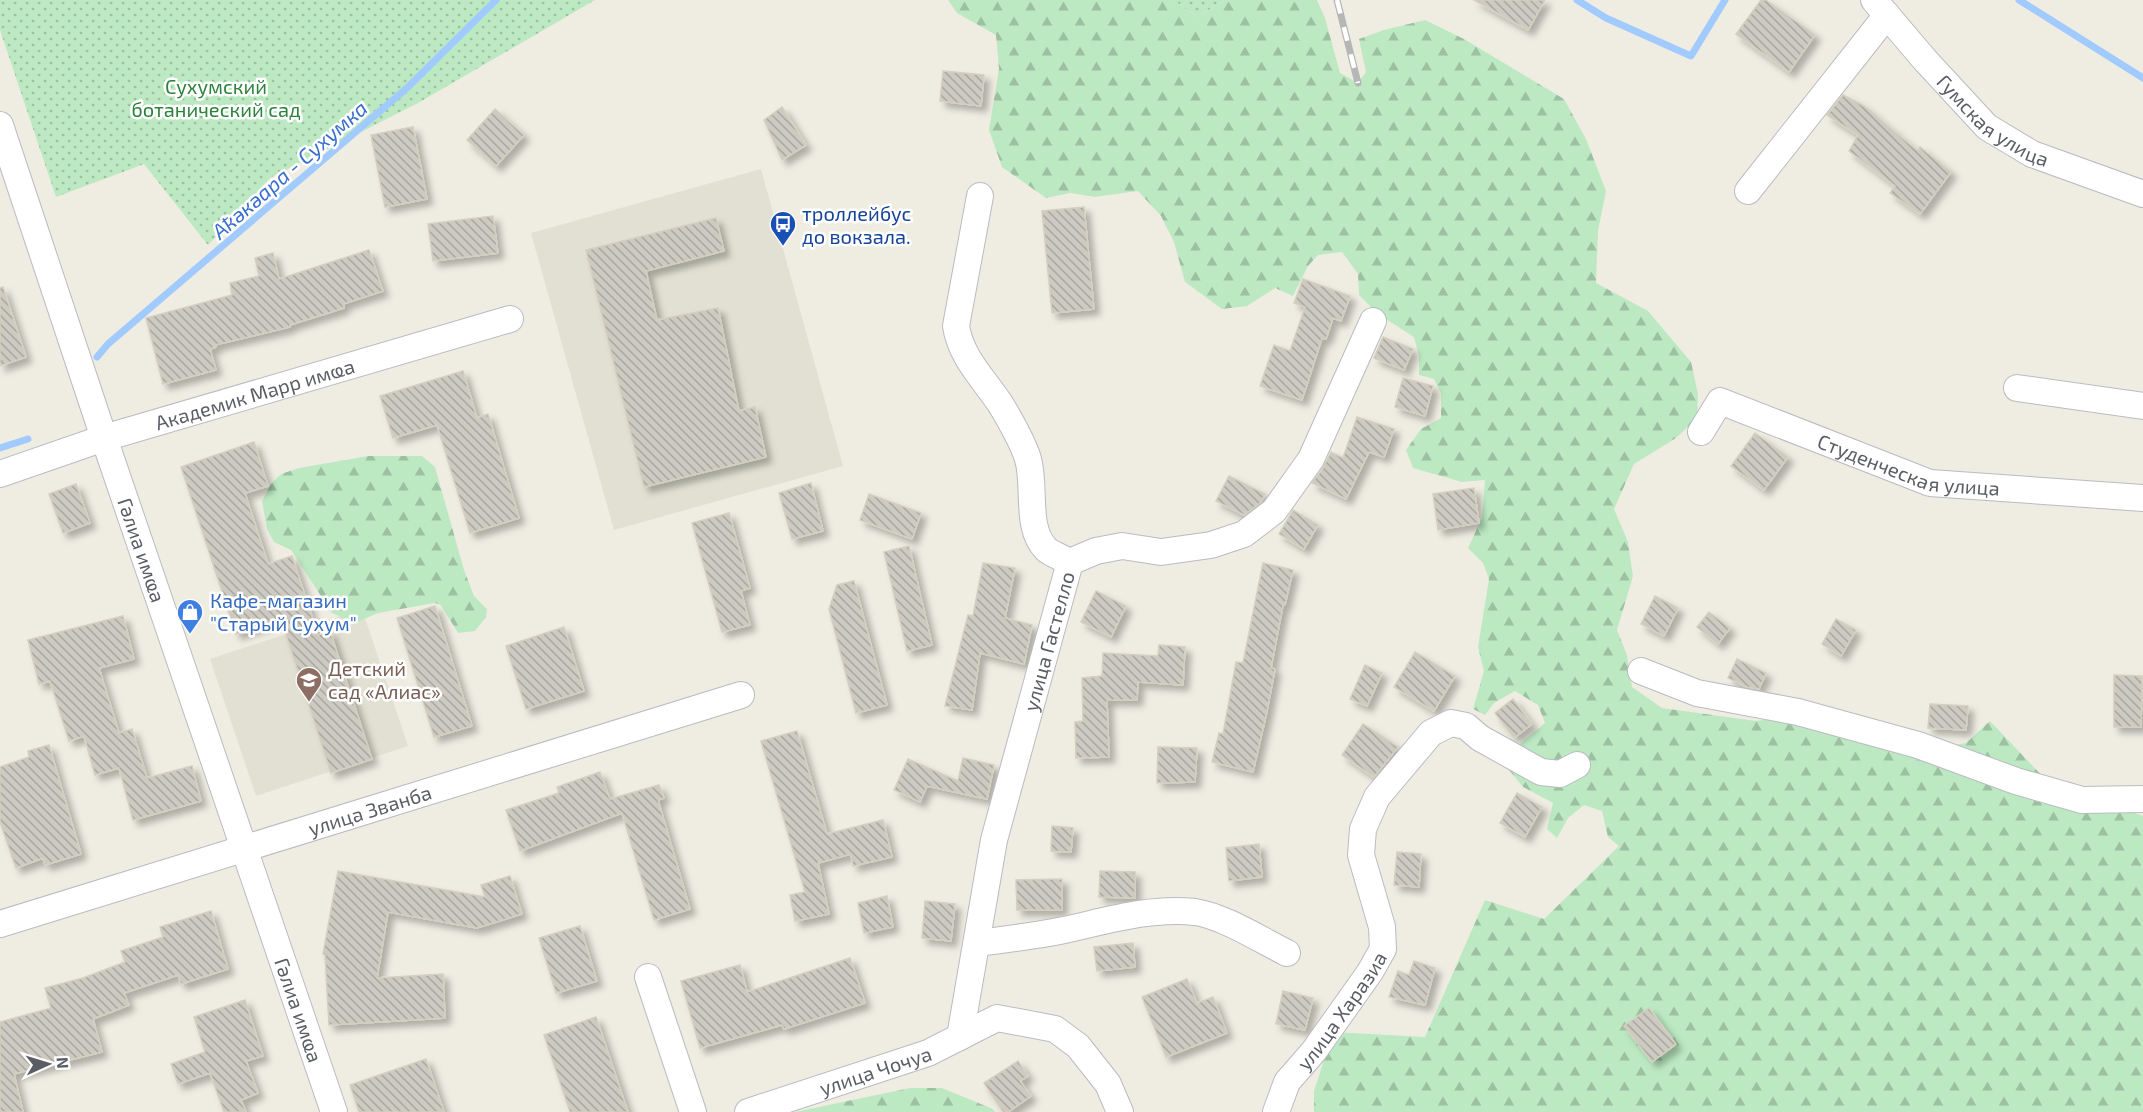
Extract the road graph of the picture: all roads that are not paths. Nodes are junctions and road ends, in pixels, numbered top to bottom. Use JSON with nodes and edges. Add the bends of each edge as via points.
{"nodes":[{"id":1,"x":1881,"y":7,"type":"edge"},
{"id":2,"x":0,"y":125,"type":"edge"},
{"id":3,"x":1748,"y":191,"type":"dead end"},
{"id":4,"x":2143,"y":194,"type":"edge"},
{"id":5,"x":980,"y":196,"type":"dead end"},
{"id":6,"x":510,"y":319,"type":"dead end"},
{"id":7,"x":1373,"y":321,"type":"dead end"},
{"id":8,"x":2017,"y":388,"type":"dead end"},
{"id":9,"x":2143,"y":406,"type":"edge"},
{"id":10,"x":1701,"y":432,"type":"dead end"},
{"id":11,"x":104,"y":438,"type":"junction"},
{"id":12,"x":0,"y":474,"type":"edge"},
{"id":13,"x":2143,"y":498,"type":"edge"},
{"id":14,"x":1070,"y":562,"type":"junction"},
{"id":15,"x":1641,"y":671,"type":"dead end"},
{"id":16,"x":741,"y":695,"type":"dead end"},
{"id":17,"x":1577,"y":765,"type":"dead end"},
{"id":18,"x":2143,"y":799,"type":"edge"},
{"id":19,"x":244,"y":848,"type":"junction"},
{"id":20,"x":0,"y":924,"type":"edge"},
{"id":21,"x":978,"y":943,"type":"junction"},
{"id":22,"x":1287,"y":953,"type":"dead end"},
{"id":23,"x":648,"y":976,"type":"dead end"},
{"id":24,"x":960,"y":1037,"type":"junction"},
{"id":25,"x":334,"y":1112,"type":"edge"},
{"id":26,"x":693,"y":1112,"type":"edge"},
{"id":27,"x":748,"y":1112,"type":"edge"},
{"id":28,"x":1120,"y":1112,"type":"edge"},
{"id":29,"x":1276,"y":1112,"type":"edge"}],
"edges":[{"from":1,"to":3,"type":"street"},
{"from":1,"to":4,"type":"street","name":"Гумская улица","via":[[1987,127],[2032,154]]},
{"from":2,"to":11,"type":"street","name":"Гәлиа имҩа"},
{"from":5,"to":14,"type":"street","via":[[956,326],[958,341],[1002,406],[1028,459],[1036,534],[1046,549]]},
{"from":6,"to":11,"type":"street","name":"Академик Марр имҩа"},
{"from":7,"to":14,"type":"street","name":"улица Гастелло","via":[[1311,459],[1275,511],[1244,534],[1211,545],[1161,552],[1122,546],[1096,550]]},
{"from":8,"to":9,"type":"street"},
{"from":10,"to":13,"type":"street","name":"Студенческая улица","via":[[1720,401],[1930,483]]},
{"from":11,"to":12,"type":"street","name":"Академик Марр имҩа"},
{"from":11,"to":19,"type":"street","name":"Гәлиа имҩа"},
{"from":14,"to":21,"type":"street","name":"улица Гастелло","via":[[994,840]]},
{"from":15,"to":18,"type":"street","via":[[1697,693],[1798,712],[1918,745],[2082,800]]},
{"from":16,"to":19,"type":"street","name":"улица Званба"},
{"from":17,"to":29,"type":"street","name":"улица Харазиа","via":[[1560,774],[1541,772],[1466,726],[1451,723],[1431,733],[1377,797],[1363,829],[1361,855],[1382,927],[1383,949],[1314,1051],[1287,1082]]},
{"from":19,"to":20,"type":"street","name":"улица Званба"},
{"from":19,"to":25,"type":"street","name":"Гәлиа имҩа"},
{"from":21,"to":22,"type":"street","via":[[1123,916],[1196,912],[1228,923]]},
{"from":21,"to":24,"type":"street","name":"улица Гастелло"},
{"from":23,"to":26,"type":"street"},
{"from":24,"to":27,"type":"street","name":"улица Чочуа","via":[[928,1053]]},
{"from":24,"to":28,"type":"street","name":"улица Чочуа","via":[[997,1018],[1055,1029],[1078,1046],[1108,1084]]}]}
